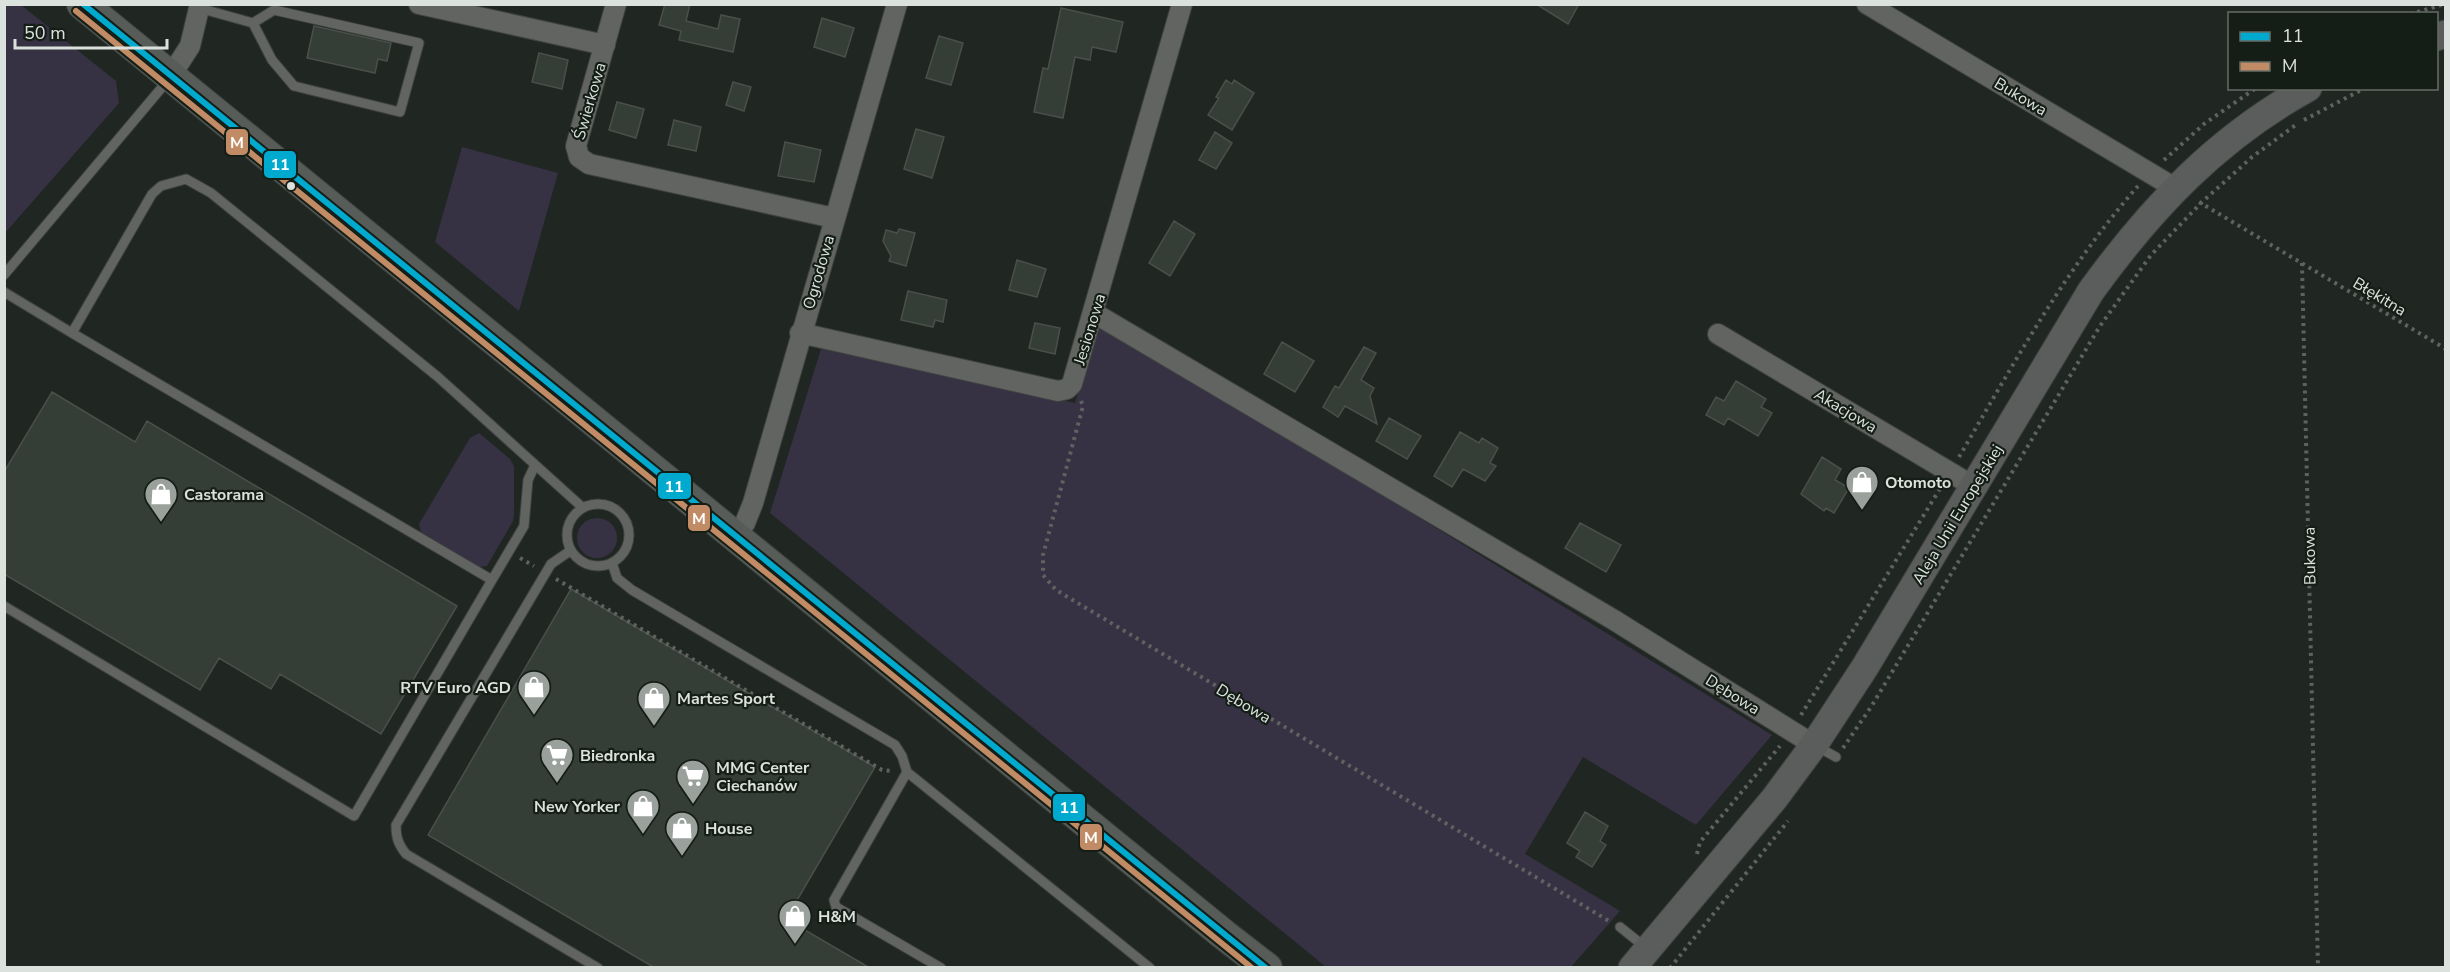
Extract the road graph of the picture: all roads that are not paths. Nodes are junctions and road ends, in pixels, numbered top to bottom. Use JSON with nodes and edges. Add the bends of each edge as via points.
{"nodes":[{"id":1,"x":82,"y":4,"type":"edge"},
{"id":2,"x":419,"y":4,"type":"edge"},
{"id":3,"x":616,"y":4,"type":"edge"},
{"id":4,"x":897,"y":4,"type":"edge"},
{"id":5,"x":1182,"y":4,"type":"edge"},
{"id":6,"x":1867,"y":4,"type":"edge"},
{"id":7,"x":199,"y":6,"type":"edge"},
{"id":8,"x":253,"y":23,"type":"junction"},
{"id":9,"x":605,"y":45,"type":"junction"},
{"id":10,"x":170,"y":78,"type":"junction"},
{"id":11,"x":2305,"y":90,"type":"edge"},
{"id":12,"x":2175,"y":188,"type":"junction"},
{"id":13,"x":834,"y":218,"type":"junction"},
{"id":14,"x":4,"y":275,"type":"edge"},
{"id":15,"x":4,"y":292,"type":"edge"},
{"id":16,"x":1094,"y":313,"type":"junction"},
{"id":17,"x":72,"y":333,"type":"junction"},
{"id":18,"x":800,"y":333,"type":"junction"},
{"id":19,"x":1718,"y":334,"type":"dead end"},
{"id":20,"x":536,"y":465,"type":"junction"},
{"id":21,"x":1973,"y":486,"type":"junction"},
{"id":22,"x":582,"y":507,"type":"junction"},
{"id":23,"x":735,"y":538,"type":"junction"},
{"id":24,"x":570,"y":550,"type":"junction"},
{"id":25,"x":612,"y":564,"type":"junction"},
{"id":26,"x":492,"y":580,"type":"junction"},
{"id":27,"x":4,"y":606,"type":"edge"},
{"id":28,"x":1825,"y":751,"type":"junction"},
{"id":29,"x":907,"y":772,"type":"junction"},
{"id":30,"x":1620,"y":927,"type":"road end"},
{"id":31,"x":1639,"y":958,"type":"edge"},
{"id":32,"x":598,"y":968,"type":"edge"},
{"id":33,"x":941,"y":968,"type":"edge"},
{"id":34,"x":1150,"y":968,"type":"edge"},
{"id":35,"x":1268,"y":968,"type":"edge"}],
"edges":[{"from":1,"to":10,"type":"main road"},
{"from":2,"to":9,"type":"street","name":"Świerkowa"},
{"from":3,"to":9,"type":"street"},
{"from":4,"to":13,"type":"street","name":"Ogrodowa"},
{"from":5,"to":16,"type":"street","name":"Jesionowa"},
{"from":6,"to":12,"type":"street","name":"Bukowa"},
{"from":7,"to":8,"type":"lane"},
{"from":7,"to":10,"type":"street","via":[[190,46]]},
{"from":8,"to":8,"type":"lane","via":[[272,60],[294,86],[400,112],[419,43],[274,10]]},
{"from":9,"to":13,"type":"street","name":"Świerkowa","via":[[576,146],[579,157],[589,164]]},
{"from":10,"to":14,"type":"lane"},
{"from":10,"to":23,"type":"main road"},
{"from":11,"to":12,"type":"main road","name":"Aleja Unii Europejskiej","via":[[2240,132]]},
{"from":12,"to":21,"type":"main road","name":"Aleja Unii Europejskiej","via":[[2091,291]]},
{"from":13,"to":18,"type":"street","name":"Ogrodowa"},
{"from":15,"to":17,"type":"lane"},
{"from":16,"to":18,"type":"street","name":"Jesionowa","via":[[1072,384],[1058,391]]},
{"from":16,"to":28,"type":"street","name":"Dębowa","via":[[1604,614]]},
{"from":17,"to":20,"type":"lane","via":[[152,194],[161,186],[186,178],[212,193],[438,376]]},
{"from":17,"to":26,"type":"lane"},
{"from":18,"to":23,"type":"street","name":"Ogrodowa","via":[[753,503]]},
{"from":19,"to":21,"type":"street","name":"Akacjowa"},
{"from":20,"to":22,"type":"lane"},
{"from":20,"to":26,"type":"lane","via":[[528,480],[524,526]]},
{"from":21,"to":28,"type":"main road","name":"Aleja Unii Europejskiej","via":[[1865,667]]},
{"from":22,"to":24,"type":"lane","via":[[567,526]]},
{"from":22,"to":25,"type":"lane","via":[[594,503],[607,505],[626,520],[628,545]]},
{"from":23,"to":35,"type":"main road"},
{"from":24,"to":25,"type":"lane","via":[[581,562],[596,567]]},
{"from":24,"to":32,"type":"lane","via":[[551,564],[396,825],[396,836],[406,854]]},
{"from":25,"to":29,"type":"lane","via":[[617,578],[632,590],[895,746]]},
{"from":26,"to":27,"type":"lane","via":[[354,816]]},
{"from":28,"to":31,"type":"main road","name":"Aleja Unii Europejskiej","via":[[1774,799]]},
{"from":29,"to":33,"type":"lane","via":[[834,900],[836,907]]},
{"from":29,"to":34,"type":"lane"},
{"from":30,"to":31,"type":"lane"}]}
